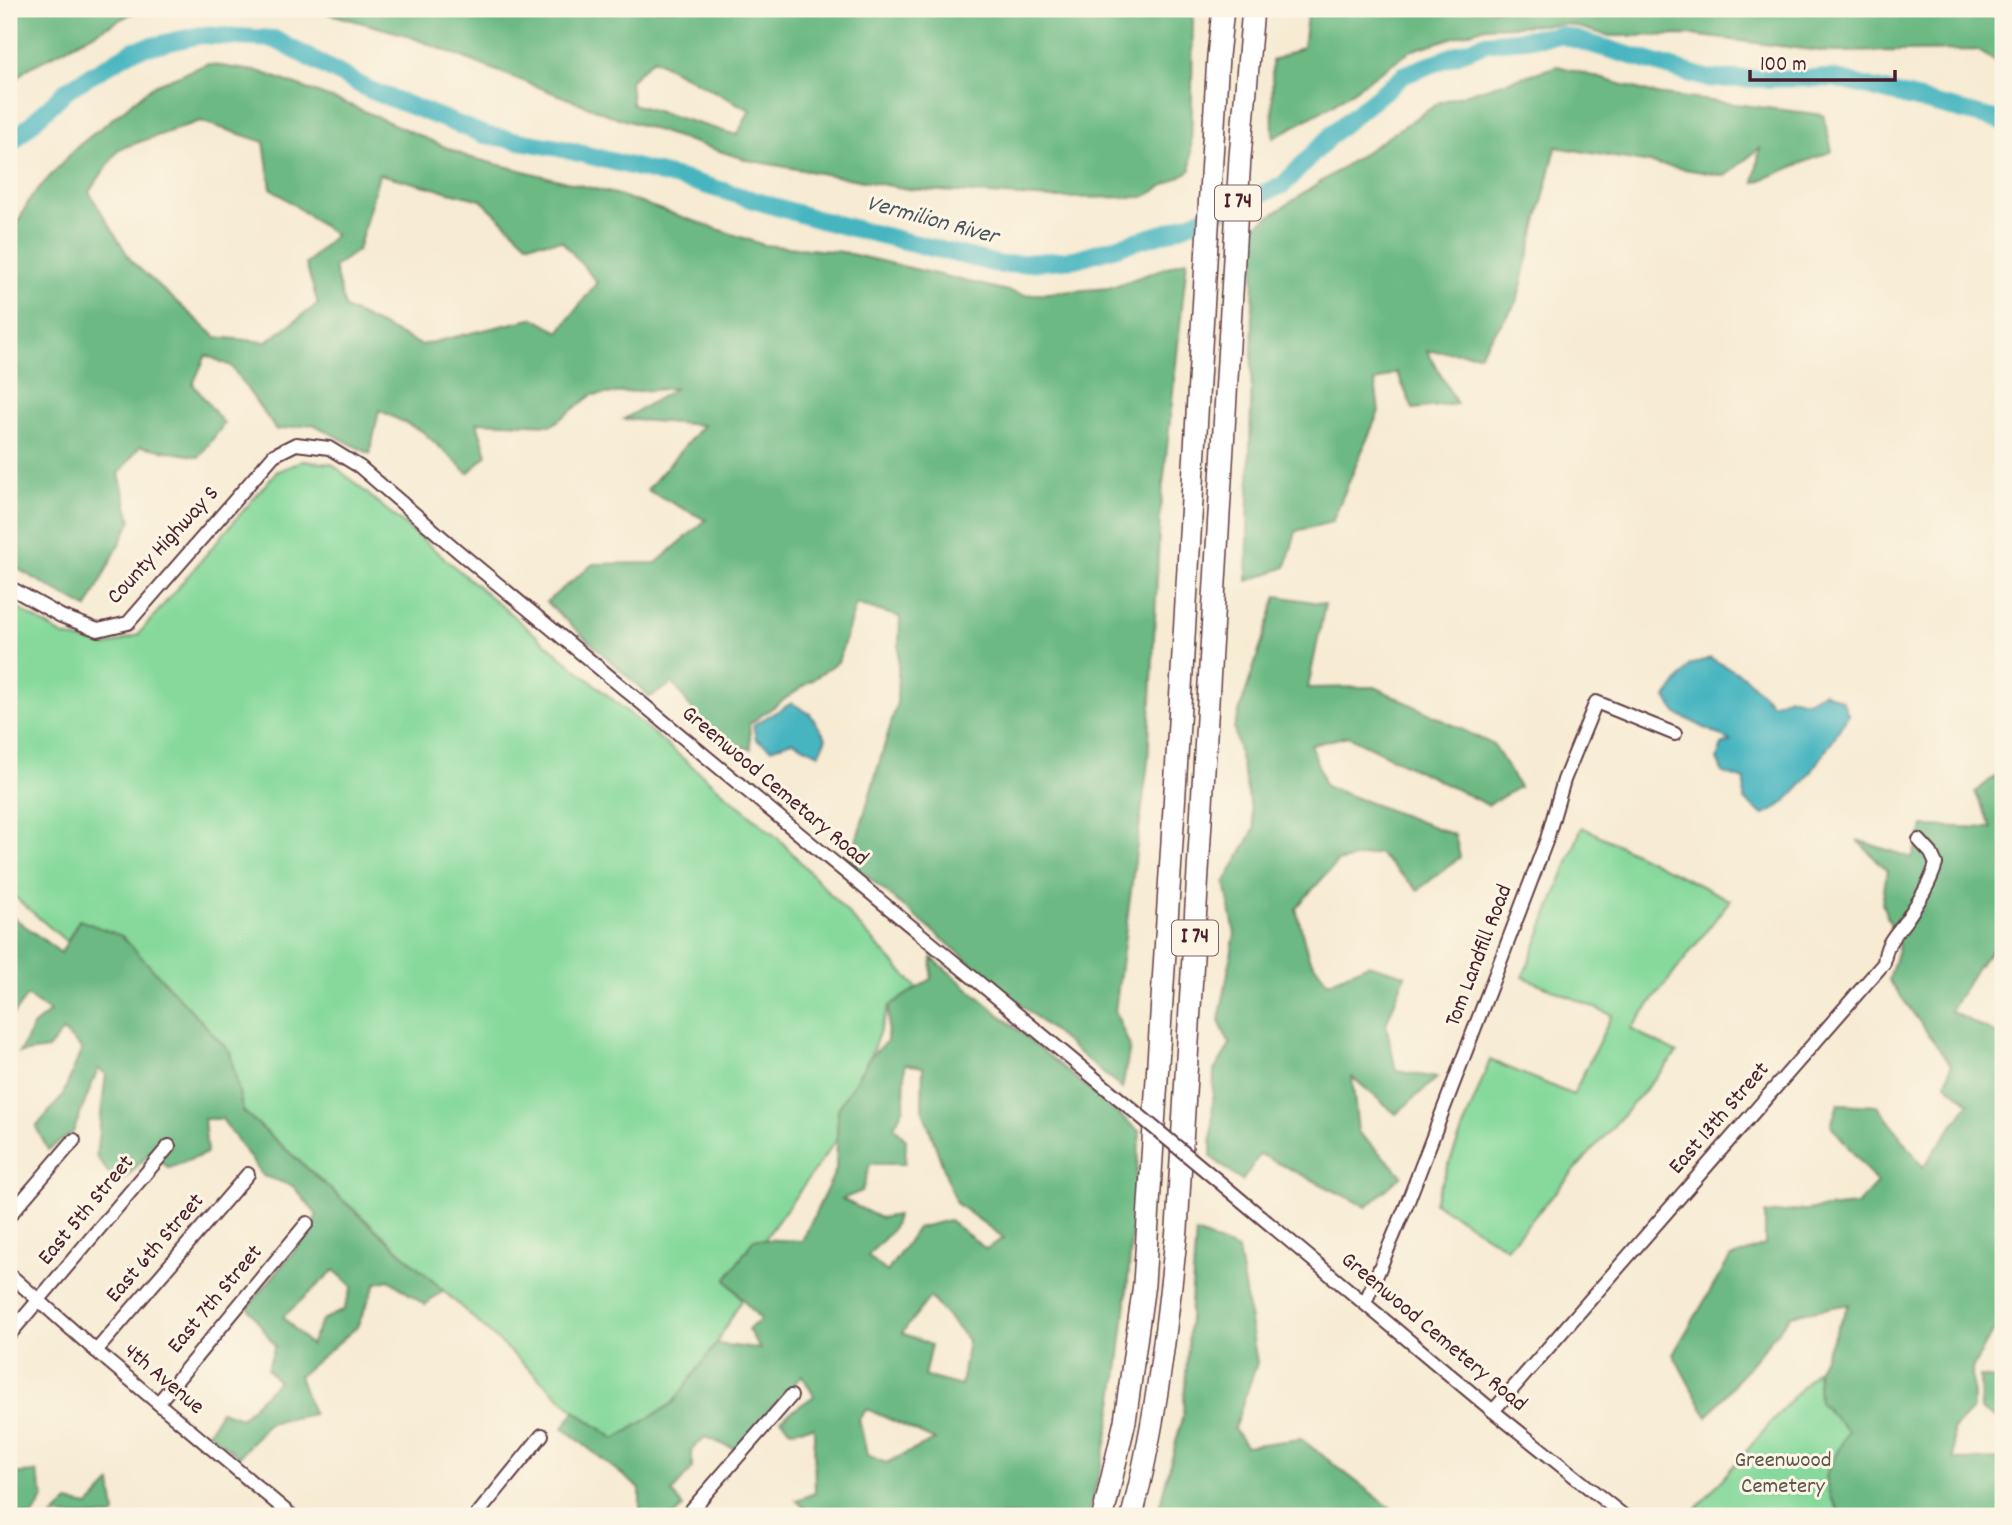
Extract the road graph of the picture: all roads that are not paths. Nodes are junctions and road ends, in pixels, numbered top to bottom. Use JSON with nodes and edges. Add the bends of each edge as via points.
{"nodes":[{"id":1,"x":1216,"y":9,"type":"edge"},
{"id":2,"x":1223,"y":9,"type":"edge"},
{"id":3,"x":1252,"y":9,"type":"edge"},
{"id":4,"x":1266,"y":9,"type":"edge"},
{"id":5,"x":1255,"y":49,"type":"junction"},
{"id":6,"x":1218,"y":56,"type":"junction"},
{"id":7,"x":296,"y":444,"type":"joint"},
{"id":8,"x":9,"y":587,"type":"edge"},
{"id":9,"x":1675,"y":734,"type":"dead end"},
{"id":10,"x":1919,"y":840,"type":"dead end"},
{"id":11,"x":74,"y":1140,"type":"dead end"},
{"id":12,"x":169,"y":1146,"type":"dead end"},
{"id":13,"x":248,"y":1174,"type":"dead end"},
{"id":14,"x":1217,"y":1180,"type":"joint"},
{"id":15,"x":9,"y":1216,"type":"edge"},
{"id":16,"x":307,"y":1223,"type":"dead end"},
{"id":17,"x":9,"y":1274,"type":"edge"},
{"id":18,"x":37,"y":1301,"type":"junction"},
{"id":19,"x":1365,"y":1303,"type":"junction"},
{"id":20,"x":9,"y":1335,"type":"edge"},
{"id":21,"x":96,"y":1351,"type":"junction"},
{"id":22,"x":791,"y":1396,"type":"dead end"},
{"id":23,"x":158,"y":1403,"type":"junction"},
{"id":24,"x":1493,"y":1411,"type":"junction"},
{"id":25,"x":542,"y":1435,"type":"dead end"},
{"id":26,"x":292,"y":1516,"type":"edge"},
{"id":27,"x":476,"y":1516,"type":"edge"},
{"id":28,"x":686,"y":1516,"type":"edge"},
{"id":29,"x":1103,"y":1516,"type":"edge"},
{"id":30,"x":1132,"y":1516,"type":"edge"},
{"id":31,"x":1624,"y":1516,"type":"edge"}],
"edges":[{"from":1,"to":6,"type":"highway"},
{"from":2,"to":6,"type":"highway","number":"I 74"},
{"from":3,"to":5,"type":"highway","number":"I 74"},
{"from":4,"to":5,"type":"highway"},
{"from":5,"to":30,"type":"highway","number":"I 74","via":[[1240,157],[1177,1229],[1164,1353]]},
{"from":6,"to":29,"type":"highway","number":"I 74","via":[[1144,1284],[1125,1421]]},
{"from":7,"to":8,"type":"street","name":"County Highway S","via":[[274,455],[128,622],[98,629],[61,616]]},
{"from":7,"to":14,"type":"street","name":"Greenwood Cemetary Road","bridge":true,"via":[[330,448],[360,467]]},
{"from":9,"to":19,"type":"street","name":"Tom Landfill Road","via":[[1596,702],[1507,946]]},
{"from":10,"to":24,"type":"street","name":"East 13th Street","via":[[1936,864],[1930,882],[1892,936],[1884,963]]},
{"from":11,"to":15,"type":"street"},
{"from":12,"to":18,"type":"street","name":"East 5th Street"},
{"from":13,"to":21,"type":"street","name":"East 6th Street"},
{"from":14,"to":19,"type":"street","name":"Greenwood Cemetery Road"},
{"from":16,"to":23,"type":"street","name":"East 7th Street"},
{"from":17,"to":18,"type":"street","name":"4th Avenue"},
{"from":18,"to":20,"type":"street","name":"East 5th Street"},
{"from":18,"to":21,"type":"street","name":"4th Avenue"},
{"from":19,"to":24,"type":"street","name":"Greenwood Cemetery Road"},
{"from":21,"to":23,"type":"street","name":"4th Avenue"},
{"from":22,"to":28,"type":"street"},
{"from":23,"to":26,"type":"street","name":"4th Avenue"},
{"from":24,"to":31,"type":"street","name":"Greenwood Cemetery Road"},
{"from":25,"to":27,"type":"street"}]}
